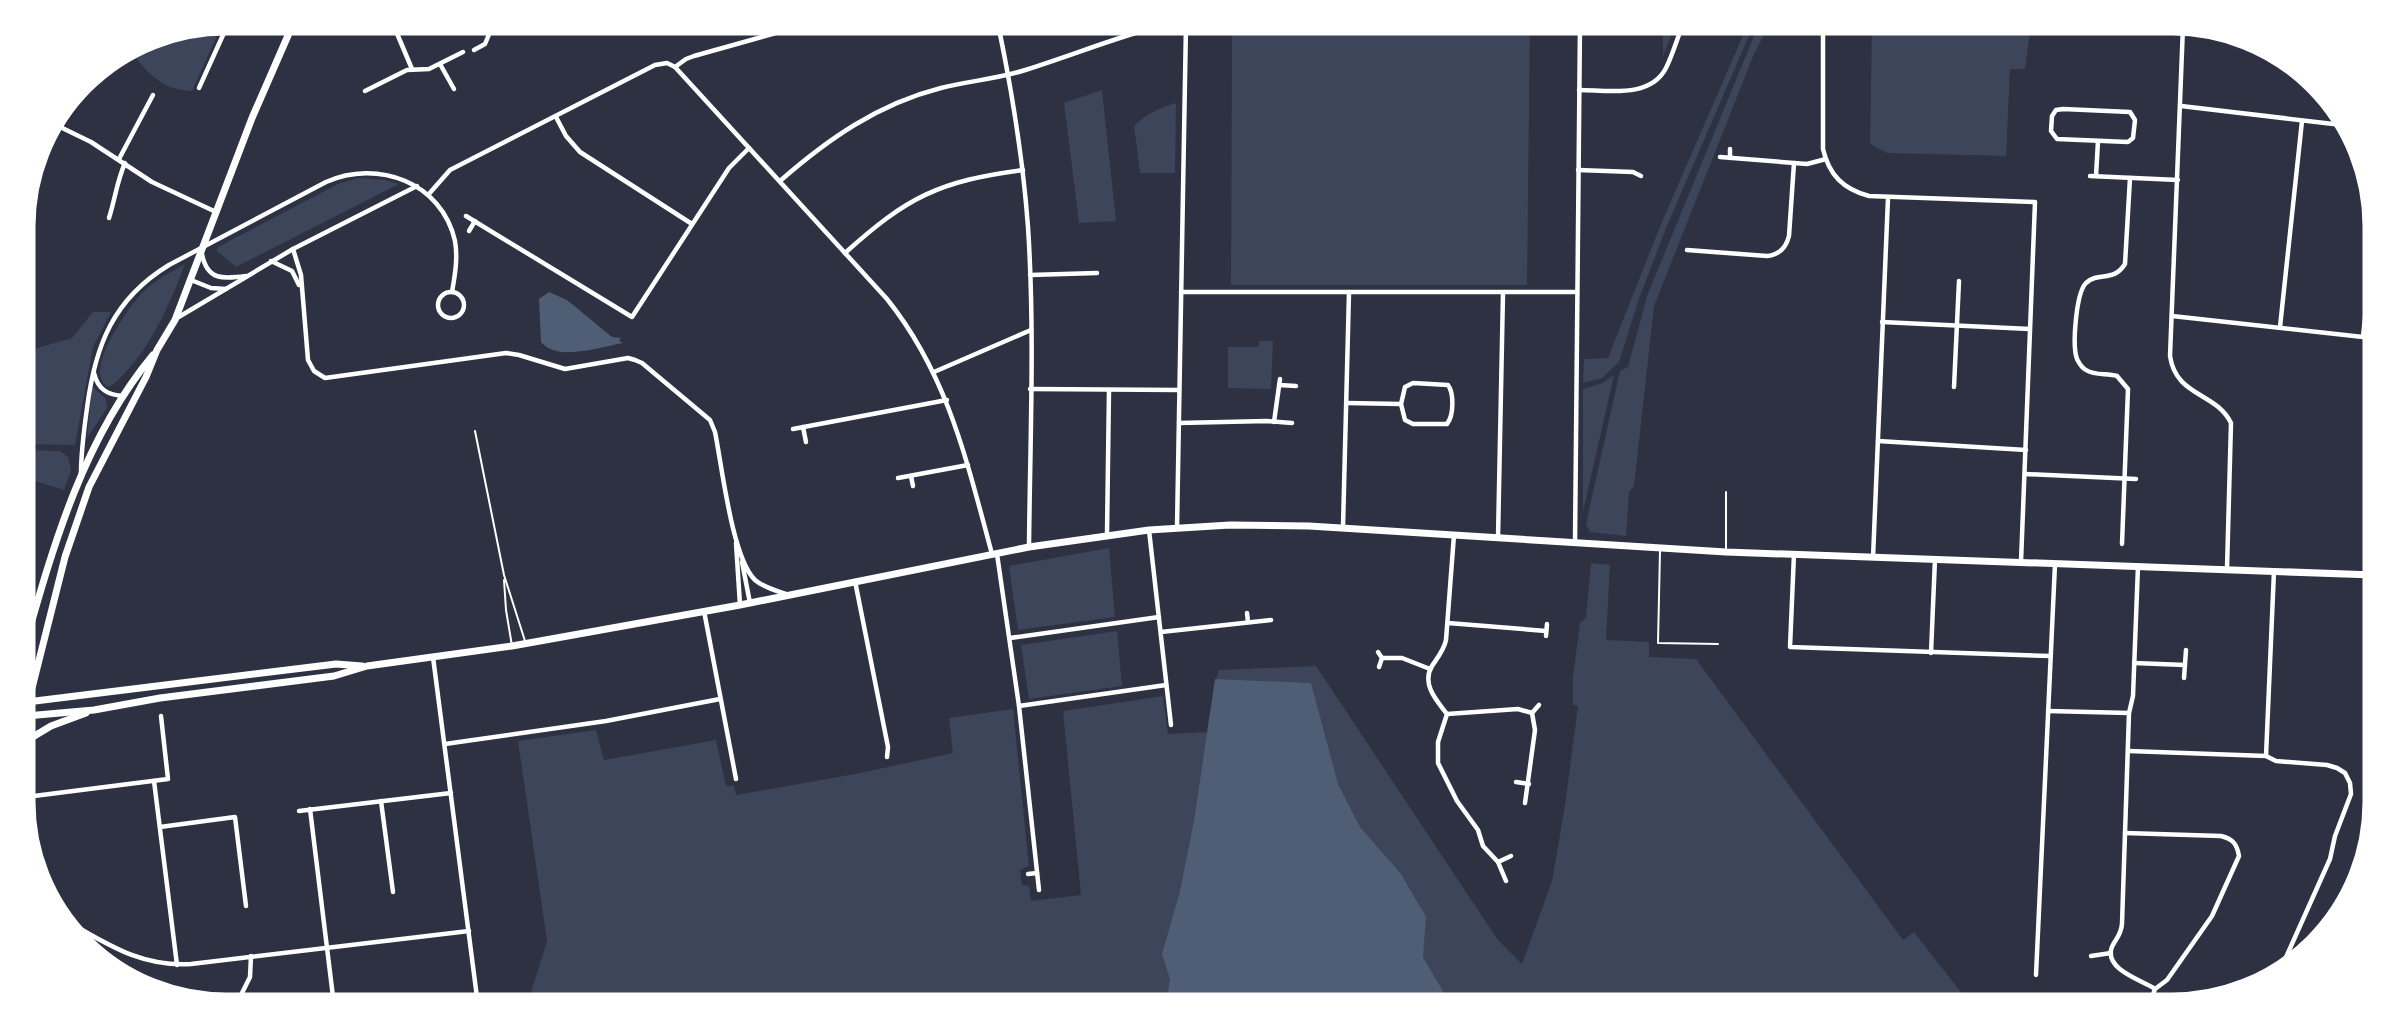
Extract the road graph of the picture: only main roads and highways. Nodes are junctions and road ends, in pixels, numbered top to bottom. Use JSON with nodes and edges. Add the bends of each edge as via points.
{"nodes":[{"id":1,"x":288,"y":35,"type":"edge"},
{"id":2,"x":157,"y":350,"type":"junction"},
{"id":3,"x":2364,"y":575,"type":"edge"},
{"id":4,"x":34,"y":614,"type":"edge"},
{"id":5,"x":367,"y":666,"type":"junction"},
{"id":6,"x":34,"y":674,"type":"edge"},
{"id":7,"x":34,"y":701,"type":"edge"},
{"id":8,"x":94,"y":710,"type":"junction"},
{"id":9,"x":34,"y":714,"type":"edge"},
{"id":10,"x":34,"y":736,"type":"edge"}],
"edges":[{"from":1,"to":2,"type":"main road","via":[[252,118],[192,280]]},
{"from":2,"to":4,"type":"main road","via":[[135,377],[81,476]]},
{"from":2,"to":6,"type":"main road","via":[[82,505]]},
{"from":3,"to":5,"type":"main road","via":[[1726,552],[1343,527],[1177,528],[1029,547],[512,646]]},
{"from":5,"to":7,"type":"main road","via":[[336,664]]},
{"from":5,"to":8,"type":"main road","via":[[334,676]]},
{"from":8,"to":9,"type":"main road"},
{"from":8,"to":10,"type":"main road"}]}
